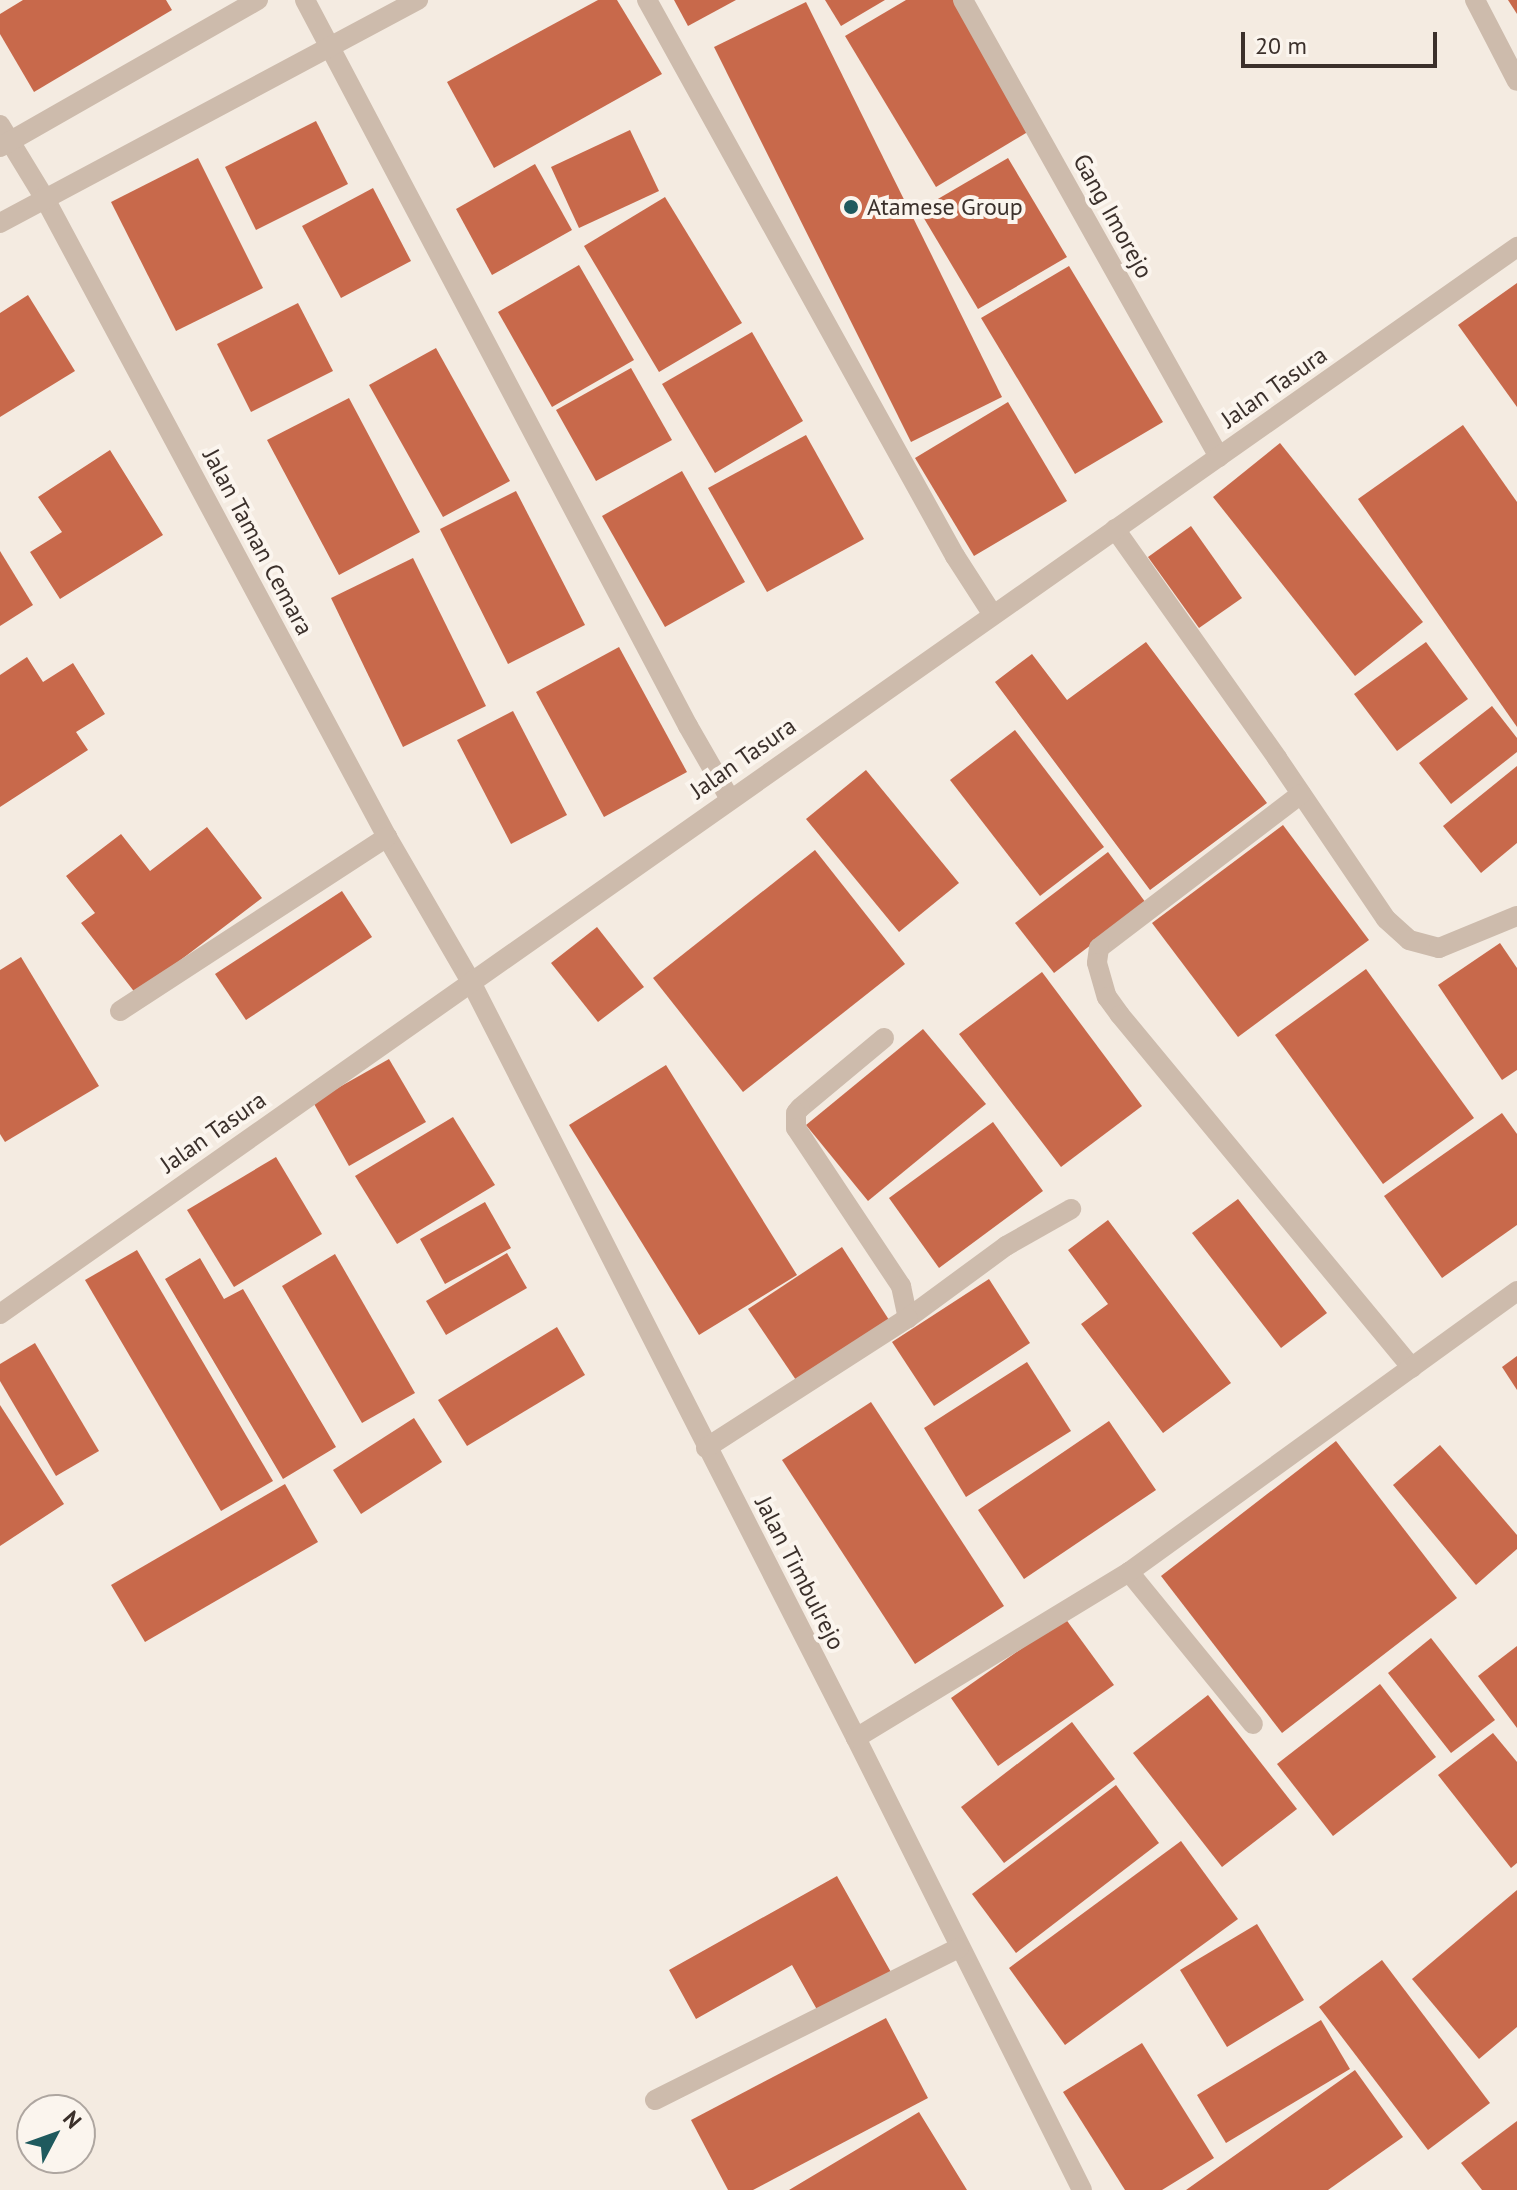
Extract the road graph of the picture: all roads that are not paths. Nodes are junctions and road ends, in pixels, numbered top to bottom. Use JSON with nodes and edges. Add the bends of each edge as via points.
{"nodes":[{"id":1,"x":258,"y":0,"type":"edge"},
{"id":2,"x":305,"y":0,"type":"edge"},
{"id":3,"x":418,"y":0,"type":"edge"},
{"id":4,"x":647,"y":0,"type":"edge"},
{"id":5,"x":963,"y":0,"type":"edge"},
{"id":6,"x":1475,"y":0,"type":"edge"},
{"id":7,"x":330,"y":47,"type":"junction"},
{"id":8,"x":1517,"y":81,"type":"edge"},
{"id":9,"x":3,"y":138,"type":"edge"},
{"id":10,"x":44,"y":197,"type":"junction"},
{"id":11,"x":0,"y":223,"type":"edge"},
{"id":12,"x":1517,"y":247,"type":"edge"},
{"id":13,"x":1219,"y":457,"type":"junction"},
{"id":14,"x":1115,"y":529,"type":"junction"},
{"id":15,"x":993,"y":615,"type":"junction"},
{"id":16,"x":1301,"y":794,"type":"junction"},
{"id":17,"x":730,"y":799,"type":"junction"},
{"id":18,"x":387,"y":837,"type":"junction"},
{"id":19,"x":1517,"y":916,"type":"edge"},
{"id":20,"x":471,"y":982,"type":"junction"},
{"id":21,"x":120,"y":1011,"type":"dead end"},
{"id":22,"x":884,"y":1038,"type":"dead end"},
{"id":23,"x":1071,"y":1209,"type":"dead end"},
{"id":24,"x":1517,"y":1291,"type":"edge"},
{"id":25,"x":0,"y":1314,"type":"edge"},
{"id":26,"x":908,"y":1318,"type":"junction"},
{"id":27,"x":1412,"y":1368,"type":"junction"},
{"id":28,"x":706,"y":1448,"type":"junction"},
{"id":29,"x":1129,"y":1572,"type":"junction"},
{"id":30,"x":1253,"y":1724,"type":"dead end"},
{"id":31,"x":856,"y":1738,"type":"junction"},
{"id":32,"x":959,"y":1948,"type":"junction"},
{"id":33,"x":655,"y":2100,"type":"dead end"},
{"id":34,"x":1082,"y":2190,"type":"edge"}],
"edges":[{"from":1,"to":9,"type":"street"},
{"from":2,"to":7,"type":"street"},
{"from":3,"to":7,"type":"street"},
{"from":4,"to":15,"type":"street","via":[[947,543]]},
{"from":5,"to":13,"type":"street","name":"Gang Imorejo"},
{"from":6,"to":8,"type":"street"},
{"from":7,"to":10,"type":"street"},
{"from":7,"to":17,"type":"street"},
{"from":9,"to":10,"type":"street","name":"Jalan Taman Cemara"},
{"from":10,"to":11,"type":"street"},
{"from":10,"to":18,"type":"street","name":"Jalan Taman Cemara"},
{"from":12,"to":13,"type":"street","name":"Jalan Tasura"},
{"from":13,"to":14,"type":"street","name":"Jalan Tasura"},
{"from":14,"to":15,"type":"street","name":"Jalan Tasura"},
{"from":14,"to":16,"type":"street"},
{"from":15,"to":17,"type":"street","name":"Jalan Tasura"},
{"from":16,"to":19,"type":"street","via":[[1386,919],[1409,940],[1439,948]]},
{"from":16,"to":27,"type":"street","via":[[1099,948],[1097,963],[1107,997],[1120,1015]]},
{"from":17,"to":20,"type":"street","name":"Jalan Tasura"},
{"from":18,"to":20,"type":"street","name":"Jalan Taman Cemara"},
{"from":18,"to":21,"type":"street"},
{"from":20,"to":25,"type":"street","name":"Jalan Tasura"},
{"from":20,"to":28,"type":"street","name":"Jalan Timbulrejo"},
{"from":22,"to":26,"type":"street","via":[[800,1108],[796,1128],[901,1286]]},
{"from":23,"to":26,"type":"street","via":[[1006,1246]]},
{"from":24,"to":27,"type":"street"},
{"from":26,"to":28,"type":"street"},
{"from":27,"to":29,"type":"street"},
{"from":28,"to":31,"type":"street","name":"Jalan Timbulrejo"},
{"from":29,"to":30,"type":"street"},
{"from":29,"to":31,"type":"street"},
{"from":31,"to":32,"type":"street","name":"Jalan Timbulrejo"},
{"from":32,"to":33,"type":"street"},
{"from":32,"to":34,"type":"street","name":"Jalan Timbulrejo"}]}
